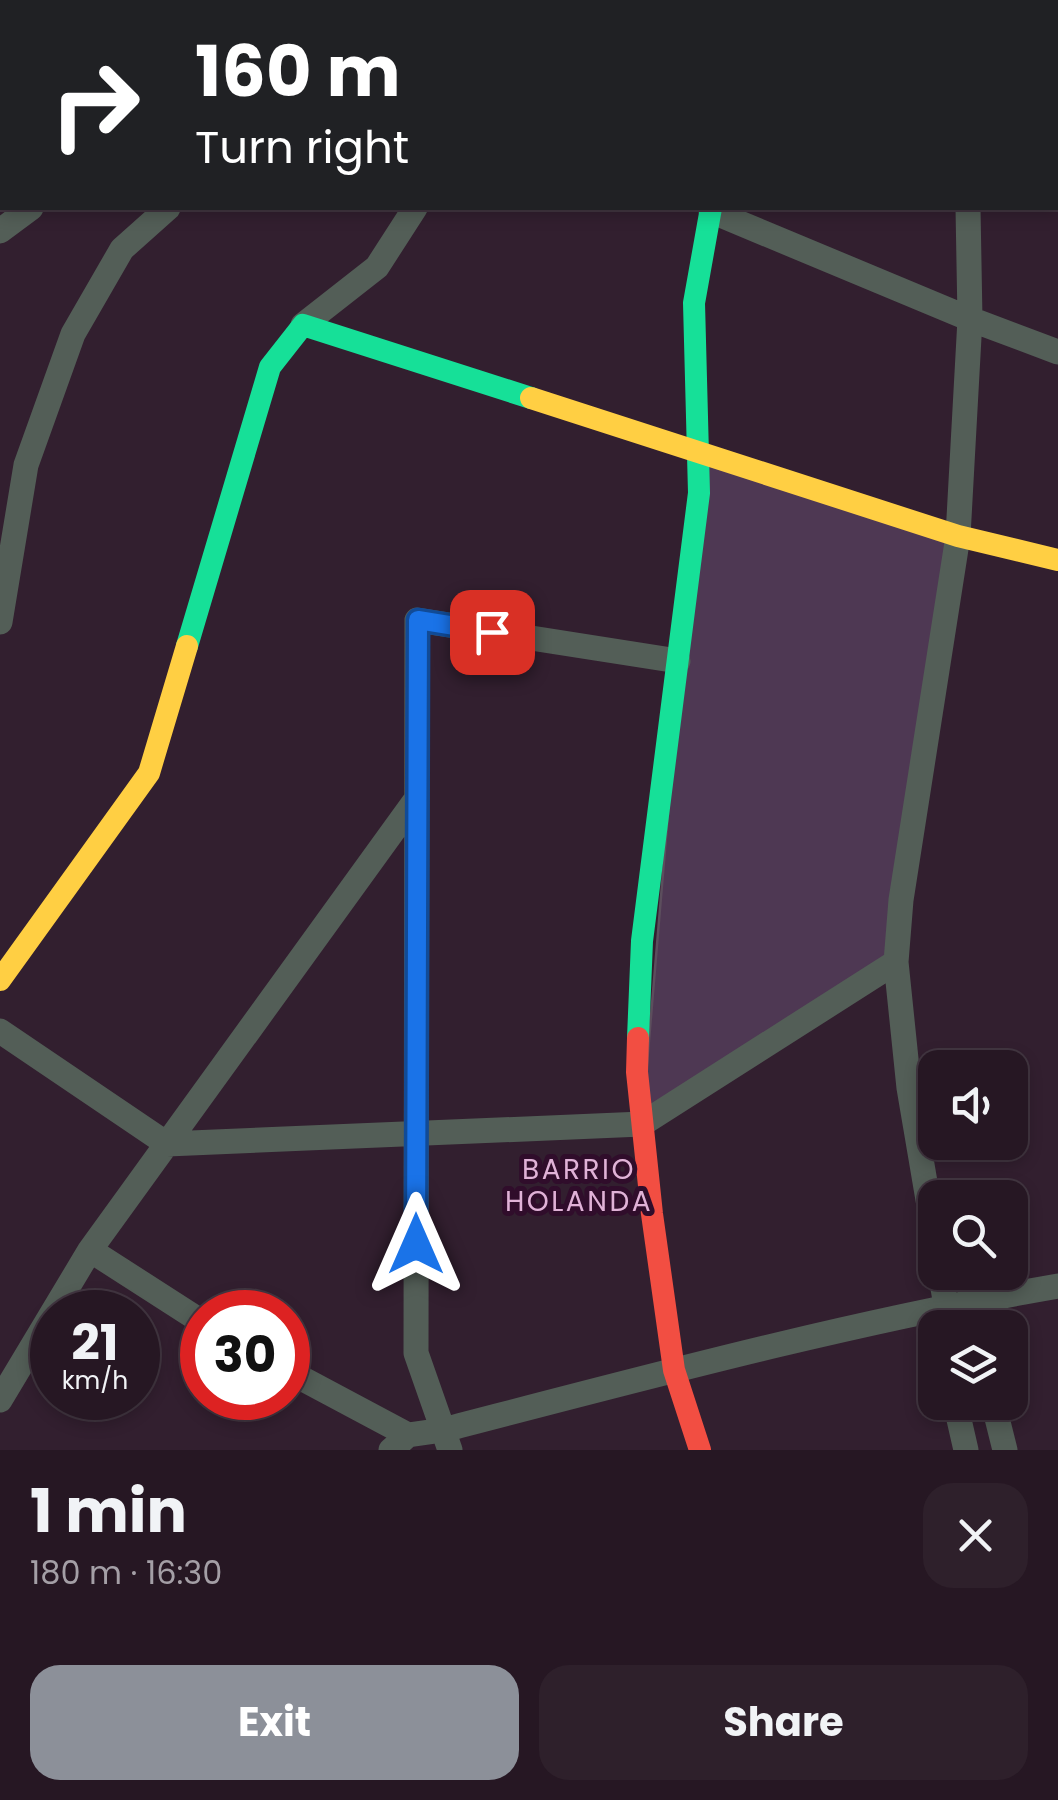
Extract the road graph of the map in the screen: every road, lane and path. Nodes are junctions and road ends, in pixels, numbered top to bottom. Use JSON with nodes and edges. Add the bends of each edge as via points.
{"nodes":[{"id":1,"x":28,"y":210,"type":"edge"},
{"id":2,"x":166,"y":210,"type":"edge"},
{"id":3,"x":414,"y":210,"type":"edge"},
{"id":4,"x":711,"y":210,"type":"edge"},
{"id":5,"x":713,"y":210,"type":"edge"},
{"id":6,"x":968,"y":210,"type":"edge"},
{"id":7,"x":0,"y":231,"type":"edge"},
{"id":8,"x":970,"y":319,"type":"junction"},
{"id":9,"x":303,"y":326,"type":"junction"},
{"id":10,"x":1058,"y":352,"type":"edge"},
{"id":11,"x":698,"y":455,"type":"junction"},
{"id":12,"x":958,"y":536,"type":"junction"},
{"id":13,"x":1058,"y":560,"type":"edge"},
{"id":14,"x":0,"y":622,"type":"edge"},
{"id":15,"x":678,"y":661,"type":"junction"},
{"id":16,"x":417,"y":798,"type":"junction"},
{"id":17,"x":896,"y":962,"type":"junction"},
{"id":18,"x":0,"y":980,"type":"edge"},
{"id":19,"x":0,"y":1031,"type":"edge"},
{"id":20,"x":642,"y":1124,"type":"junction"},
{"id":21,"x":416,"y":1135,"type":"junction"},
{"id":22,"x":167,"y":1144,"type":"junction"},
{"id":23,"x":925,"y":1180,"type":"edge"},
{"id":24,"x":90,"y":1250,"type":"junction"},
{"id":25,"x":1058,"y":1286,"type":"edge"},
{"id":26,"x":180,"y":1308,"type":"edge"},
{"id":27,"x":968,"y":1310,"type":"edge"},
{"id":28,"x":918,"y":1321,"type":"edge"},
{"id":29,"x":674,"y":1370,"type":"junction"},
{"id":30,"x":310,"y":1385,"type":"edge"},
{"id":31,"x":0,"y":1400,"type":"edge"},
{"id":32,"x":959,"y":1420,"type":"edge"},
{"id":33,"x":997,"y":1420,"type":"edge"},
{"id":34,"x":447,"y":1440,"type":"edge"},
{"id":35,"x":400,"y":1443,"type":"edge"},
{"id":36,"x":700,"y":1450,"type":"edge"},
{"id":37,"x":966,"y":1450,"type":"edge"},
{"id":38,"x":1004,"y":1450,"type":"edge"}],
"edges":[{"from":1,"to":7,"type":"street"},
{"from":2,"to":14,"type":"street","via":[[122,249],[73,334],[26,465]]},
{"from":3,"to":9,"type":"street","via":[[377,267]]},
{"from":4,"to":11,"type":"street","via":[[694,303]]},
{"from":5,"to":8,"type":"street"},
{"from":6,"to":8,"type":"street"},
{"from":8,"to":10,"type":"street"},
{"from":8,"to":12,"type":"street"},
{"from":9,"to":11,"type":"street"},
{"from":9,"to":18,"type":"street","via":[[270,367],[149,773]]},
{"from":11,"to":12,"type":"street"},
{"from":11,"to":15,"type":"street"},
{"from":12,"to":13,"type":"street"},
{"from":12,"to":17,"type":"street"},
{"from":15,"to":16,"type":"street","via":[[418,620]]},
{"from":15,"to":20,"type":"street","via":[[642,941]]},
{"from":16,"to":21,"type":"street"},
{"from":16,"to":22,"type":"street"},
{"from":17,"to":20,"type":"street"},
{"from":17,"to":23,"type":"street"},
{"from":19,"to":22,"type":"street"},
{"from":20,"to":21,"type":"street"},
{"from":20,"to":29,"type":"street"},
{"from":21,"to":22,"type":"street"},
{"from":21,"to":34,"type":"street","via":[[416,1353]]},
{"from":22,"to":24,"type":"street"},
{"from":24,"to":26,"type":"street"},
{"from":24,"to":31,"type":"street"},
{"from":25,"to":27,"type":"street"},
{"from":28,"to":29,"type":"street"},
{"from":29,"to":34,"type":"street"},
{"from":29,"to":36,"type":"street"},
{"from":30,"to":35,"type":"street"},
{"from":32,"to":37,"type":"street"},
{"from":33,"to":38,"type":"street"},
{"from":34,"to":35,"type":"street"}]}
